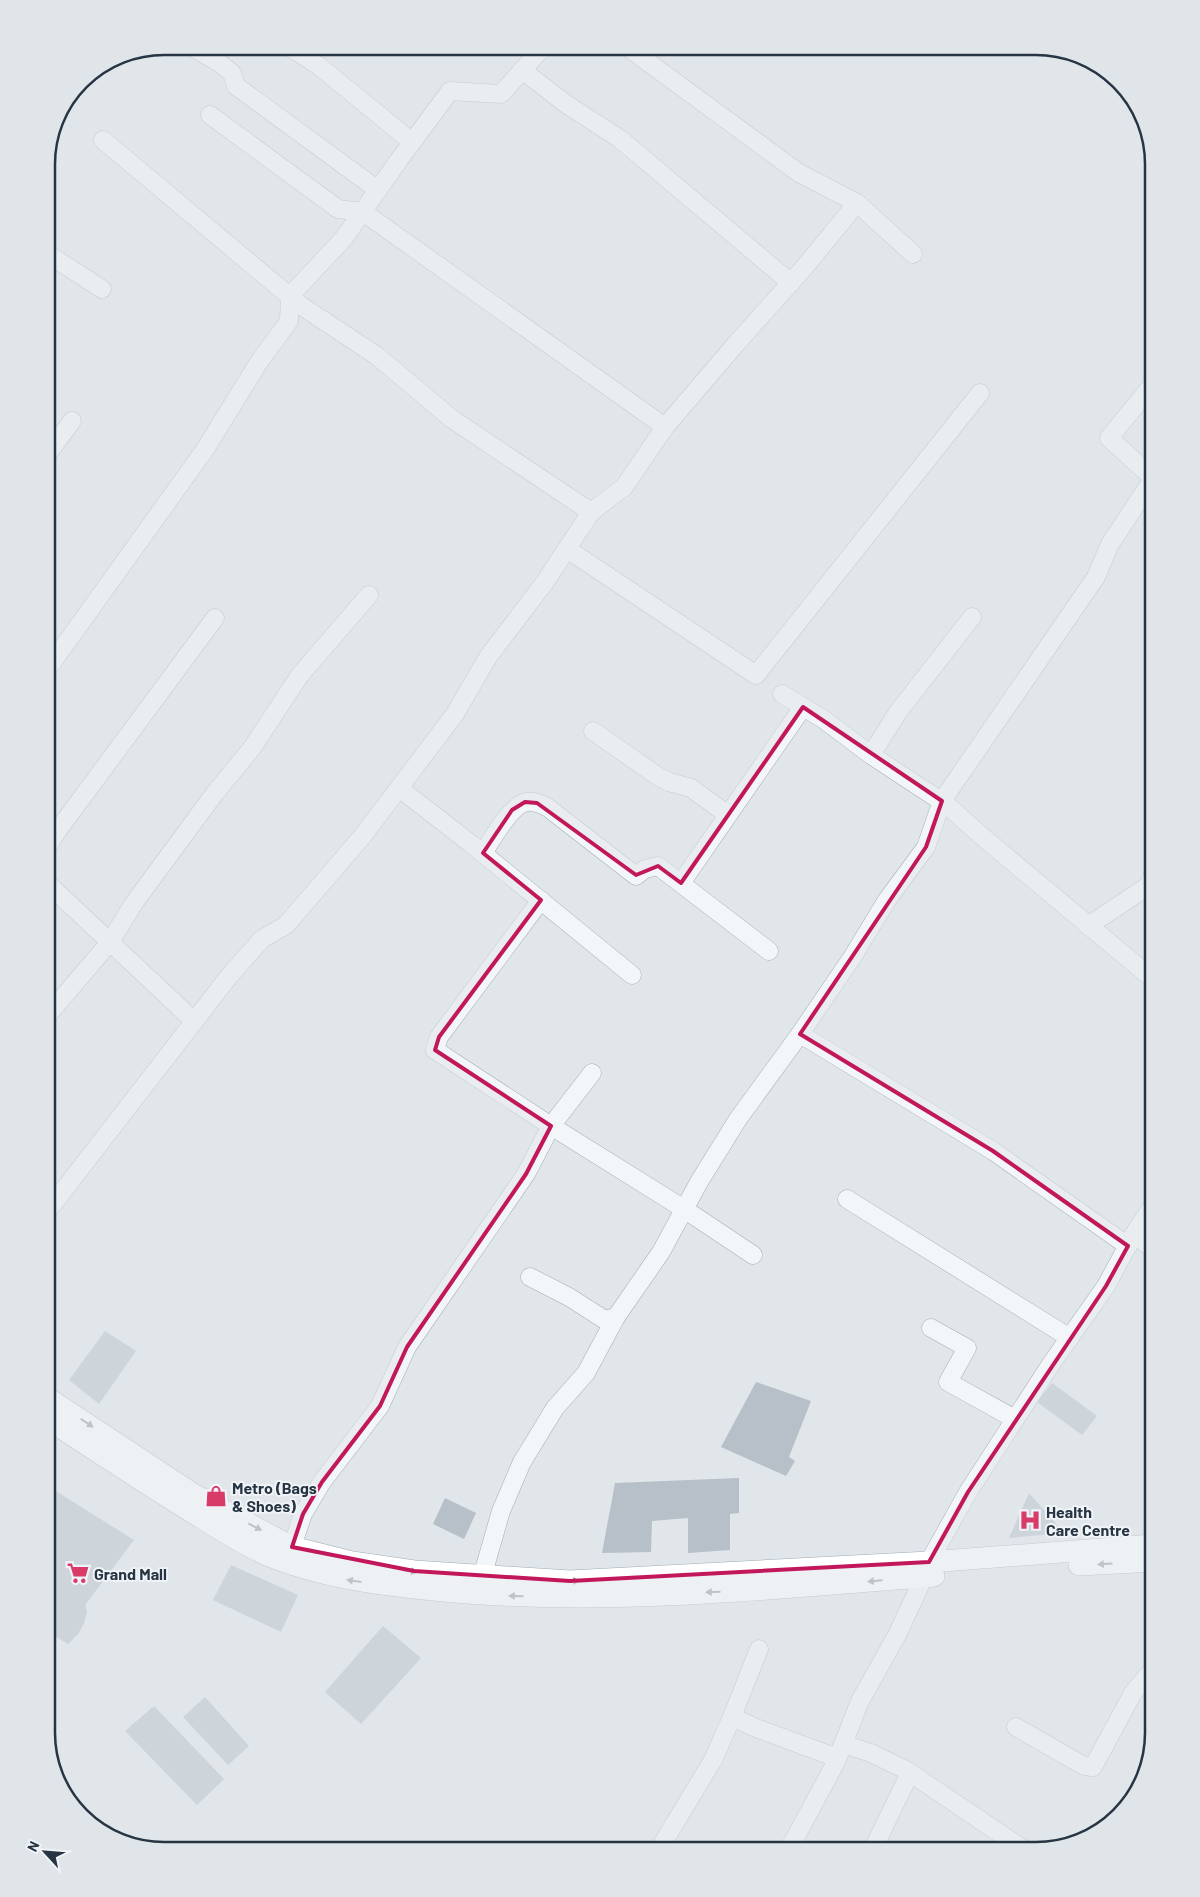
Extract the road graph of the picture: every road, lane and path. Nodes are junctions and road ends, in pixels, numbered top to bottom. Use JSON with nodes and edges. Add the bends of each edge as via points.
{"nodes":[{"id":1,"x":206,"y":55,"type":"edge"},
{"id":2,"x":302,"y":55,"type":"edge"},
{"id":3,"x":536,"y":55,"type":"edge"},
{"id":4,"x":638,"y":55,"type":"edge"},
{"id":5,"x":522,"y":70,"type":"junction"},
{"id":6,"x":210,"y":115,"type":"dead end"},
{"id":7,"x":103,"y":140,"type":"dead end"},
{"id":8,"x":412,"y":142,"type":"junction"},
{"id":9,"x":378,"y":190,"type":"junction"},
{"id":10,"x":857,"y":204,"type":"junction"},
{"id":11,"x":363,"y":212,"type":"junction"},
{"id":12,"x":913,"y":254,"type":"dead end"},
{"id":13,"x":55,"y":259,"type":"edge"},
{"id":14,"x":791,"y":283,"type":"junction"},
{"id":15,"x":102,"y":289,"type":"dead end"},
{"id":16,"x":290,"y":296,"type":"junction"},
{"id":17,"x":1145,"y":393,"type":"edge"},
{"id":18,"x":980,"y":394,"type":"dead end"},
{"id":19,"x":72,"y":421,"type":"dead end"},
{"id":20,"x":665,"y":427,"type":"junction"},
{"id":21,"x":55,"y":444,"type":"edge"},
{"id":22,"x":1145,"y":472,"type":"edge"},
{"id":23,"x":1145,"y":491,"type":"edge"},
{"id":24,"x":591,"y":512,"type":"junction"},
{"id":25,"x":567,"y":549,"type":"junction"},
{"id":26,"x":368,"y":595,"type":"dead end"},
{"id":27,"x":972,"y":617,"type":"dead end"},
{"id":28,"x":216,"y":618,"type":"dead end"},
{"id":29,"x":55,"y":658,"type":"edge"},
{"id":30,"x":782,"y":694,"type":"dead end"},
{"id":31,"x":803,"y":707,"type":"junction"},
{"id":32,"x":593,"y":731,"type":"dead end"},
{"id":33,"x":871,"y":754,"type":"junction"},
{"id":34,"x":398,"y":788,"type":"junction"},
{"id":35,"x":942,"y":802,"type":"junction"},
{"id":36,"x":728,"y":815,"type":"junction"},
{"id":37,"x":55,"y":835,"type":"edge"},
{"id":38,"x":483,"y":853,"type":"junction"},
{"id":39,"x":681,"y":883,"type":"junction"},
{"id":40,"x":1145,"y":888,"type":"edge"},
{"id":41,"x":55,"y":890,"type":"edge"},
{"id":42,"x":542,"y":900,"type":"junction"},
{"id":43,"x":1088,"y":926,"type":"junction"},
{"id":44,"x":110,"y":942,"type":"junction"},
{"id":45,"x":769,"y":951,"type":"dead end"},
{"id":46,"x":1145,"y":973,"type":"edge"},
{"id":47,"x":632,"y":975,"type":"dead end"},
{"id":48,"x":55,"y":1006,"type":"edge"},
{"id":49,"x":194,"y":1021,"type":"junction"},
{"id":50,"x":800,"y":1034,"type":"junction"},
{"id":51,"x":592,"y":1073,"type":"dead end"},
{"id":52,"x":551,"y":1126,"type":"junction"},
{"id":53,"x":847,"y":1200,"type":"dead end"},
{"id":54,"x":55,"y":1201,"type":"edge"},
{"id":55,"x":684,"y":1208,"type":"junction"},
{"id":56,"x":1145,"y":1218,"type":"edge"},
{"id":57,"x":1131,"y":1240,"type":"junction"},
{"id":58,"x":1145,"y":1246,"type":"edge"},
{"id":59,"x":753,"y":1255,"type":"dead end"},
{"id":60,"x":530,"y":1277,"type":"dead end"},
{"id":61,"x":616,"y":1317,"type":"junction"},
{"id":62,"x":931,"y":1328,"type":"dead end"},
{"id":63,"x":1070,"y":1338,"type":"junction"},
{"id":64,"x":55,"y":1403,"type":"edge"},
{"id":65,"x":1015,"y":1419,"type":"junction"},
{"id":66,"x":55,"y":1424,"type":"edge"},
{"id":67,"x":1145,"y":1546,"type":"edge"},
{"id":68,"x":292,"y":1547,"type":"junction"},
{"id":69,"x":1145,"y":1562,"type":"edge"},
{"id":70,"x":926,"y":1569,"type":"junction"},
{"id":71,"x":482,"y":1577,"type":"junction"},
{"id":72,"x":759,"y":1649,"type":"dead end"},
{"id":73,"x":1145,"y":1679,"type":"edge"},
{"id":74,"x":732,"y":1717,"type":"junction"},
{"id":75,"x":1016,"y":1727,"type":"dead end"},
{"id":76,"x":840,"y":1751,"type":"junction"},
{"id":77,"x":910,"y":1773,"type":"junction"},
{"id":78,"x":663,"y":1842,"type":"edge"},
{"id":79,"x":793,"y":1842,"type":"edge"},
{"id":80,"x":876,"y":1842,"type":"edge"},
{"id":81,"x":1011,"y":1842,"type":"edge"}],
"edges":[{"from":1,"to":9,"type":"street","via":[[232,73],[236,86]]},
{"from":2,"to":8,"type":"street"},
{"from":3,"to":5,"type":"street"},
{"from":4,"to":10,"type":"street","via":[[799,173]]},
{"from":5,"to":8,"type":"street","via":[[500,94],[450,91]]},
{"from":5,"to":14,"type":"street","via":[[620,139]]},
{"from":6,"to":11,"type":"street","via":[[338,209]]},
{"from":7,"to":16,"type":"street"},
{"from":8,"to":9,"type":"street"},
{"from":9,"to":11,"type":"street"},
{"from":10,"to":12,"type":"street"},
{"from":10,"to":14,"type":"street"},
{"from":11,"to":16,"type":"street","via":[[344,238]]},
{"from":11,"to":20,"type":"street"},
{"from":13,"to":15,"type":"street"},
{"from":14,"to":20,"type":"street"},
{"from":16,"to":24,"type":"street","via":[[377,356],[452,419]]},
{"from":16,"to":29,"type":"street","via":[[289,321],[204,451]]},
{"from":17,"to":22,"type":"street","via":[[1109,438]]},
{"from":18,"to":25,"type":"street","via":[[756,675]]},
{"from":19,"to":21,"type":"street"},
{"from":20,"to":24,"type":"street","via":[[624,486]]},
{"from":23,"to":35,"type":"street","via":[[1110,544],[1096,576]]},
{"from":24,"to":25,"type":"street"},
{"from":25,"to":34,"type":"street","via":[[488,657],[455,714]]},
{"from":26,"to":44,"type":"street","via":[[300,675],[252,748],[134,903]]},
{"from":27,"to":33,"type":"street","via":[[898,712]]},
{"from":28,"to":37,"type":"street"},
{"from":30,"to":31,"type":"street"},
{"from":31,"to":33,"type":"street"},
{"from":31,"to":36,"type":"street"},
{"from":32,"to":36,"type":"street","via":[[669,782],[691,788]]},
{"from":33,"to":35,"type":"street"},
{"from":34,"to":38,"type":"street"},
{"from":34,"to":49,"type":"street","via":[[286,925],[262,939]]},
{"from":35,"to":43,"type":"street"},
{"from":35,"to":50,"type":"street","via":[[926,847],[887,900]]},
{"from":36,"to":39,"type":"street"},
{"from":38,"to":39,"type":"street","via":[[512,810],[525,802],[537,803],[547,807],[636,876],[644,869],[658,866]]},
{"from":38,"to":42,"type":"street"},
{"from":39,"to":45,"type":"street"},
{"from":40,"to":43,"type":"street"},
{"from":41,"to":44,"type":"street"},
{"from":42,"to":47,"type":"street"},
{"from":42,"to":52,"type":"street","via":[[439,1037],[436,1050]]},
{"from":43,"to":46,"type":"street"},
{"from":44,"to":48,"type":"street"},
{"from":44,"to":49,"type":"street"},
{"from":49,"to":54,"type":"street"},
{"from":50,"to":55,"type":"street","via":[[738,1119]]},
{"from":50,"to":57,"type":"street","via":[[993,1151]]},
{"from":51,"to":52,"type":"street"},
{"from":52,"to":55,"type":"street"},
{"from":52,"to":68,"type":"street","via":[[526,1174],[407,1347],[380,1406],[317,1490],[303,1514]]},
{"from":53,"to":63,"type":"street"},
{"from":55,"to":59,"type":"street"},
{"from":55,"to":61,"type":"street","via":[[661,1252]]},
{"from":56,"to":57,"type":"street"},
{"from":57,"to":58,"type":"street"},
{"from":57,"to":63,"type":"street","via":[[1106,1286]]},
{"from":60,"to":61,"type":"street","via":[[605,1320]]},
{"from":61,"to":71,"type":"street","via":[[586,1373],[555,1408],[522,1462],[501,1511]]},
{"from":62,"to":65,"type":"street","via":[[967,1348],[948,1382]]},
{"from":63,"to":65,"type":"street"},
{"from":64,"to":68,"type":"main road","one_way":true,"via":[[193,1494]]},
{"from":65,"to":70,"type":"street","via":[[968,1492]]},
{"from":70,"to":66,"type":"main road","one_way":true,"via":[[728,1592],[548,1597],[479,1595],[344,1579],[269,1556],[214,1526]]},
{"from":67,"to":70,"type":"main road"},
{"from":68,"to":71,"type":"main road","one_way":true,"via":[[352,1562]]},
{"from":69,"to":70,"type":"main road","one_way":true},
{"from":71,"to":70,"type":"main road","one_way":true,"via":[[570,1581]]},
{"from":70,"to":76,"type":"street","via":[[897,1635],[860,1701]]},
{"from":72,"to":74,"type":"street"},
{"from":73,"to":75,"type":"street","via":[[1133,1693],[1093,1767],[1084,1766]]},
{"from":74,"to":76,"type":"street","via":[[756,1728]]},
{"from":74,"to":78,"type":"street","via":[[713,1760]]},
{"from":76,"to":77,"type":"street","via":[[871,1754]]},
{"from":76,"to":79,"type":"street"},
{"from":77,"to":80,"type":"street"},
{"from":77,"to":81,"type":"street"}]}
